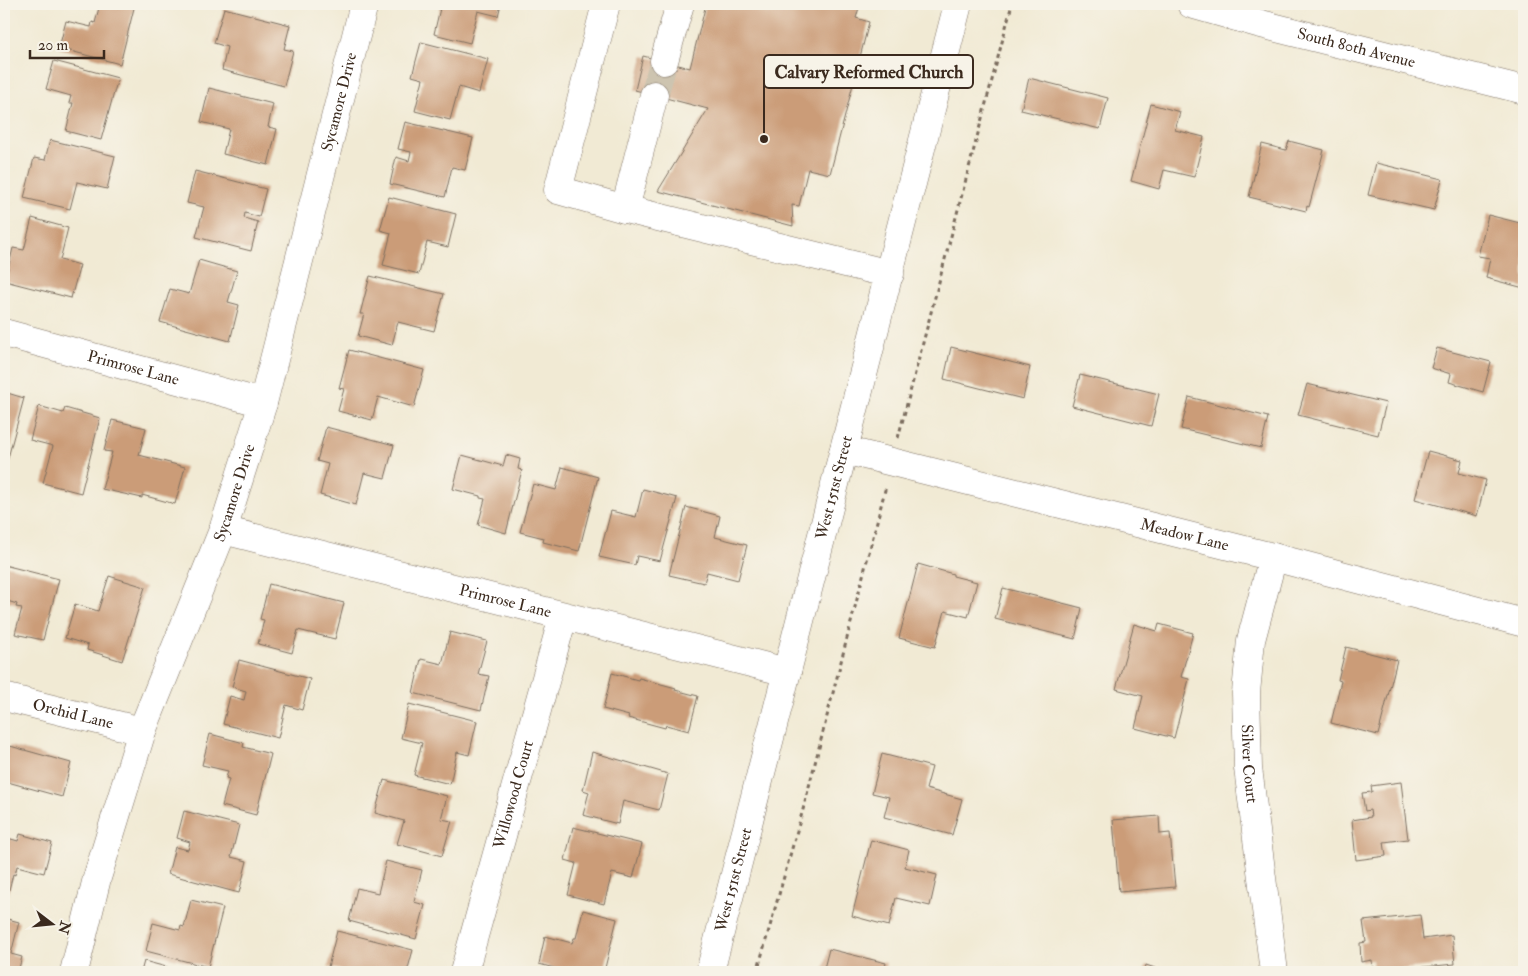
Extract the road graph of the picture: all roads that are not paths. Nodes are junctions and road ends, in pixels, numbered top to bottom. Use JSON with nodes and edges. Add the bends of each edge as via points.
{"nodes":[{"id":1,"x":364,"y":4,"type":"edge"},
{"id":2,"x":606,"y":4,"type":"edge"},
{"id":3,"x":680,"y":4,"type":"edge"},
{"id":4,"x":958,"y":4,"type":"edge"},
{"id":5,"x":1191,"y":4,"type":"edge"},
{"id":6,"x":664,"y":61,"type":"tunnel mouth"},
{"id":7,"x":1524,"y":90,"type":"edge"},
{"id":8,"x":654,"y":95,"type":"tunnel mouth"},
{"id":9,"x":625,"y":209,"type":"junction"},
{"id":10,"x":890,"y":274,"type":"junction"},
{"id":11,"x":4,"y":333,"type":"edge"},
{"id":12,"x":263,"y":403,"type":"junction"},
{"id":13,"x":844,"y":450,"type":"junction"},
{"id":14,"x":223,"y":530,"type":"junction"},
{"id":15,"x":1273,"y":556,"type":"junction"},
{"id":16,"x":563,"y":617,"type":"junction"},
{"id":17,"x":1524,"y":623,"type":"edge"},
{"id":18,"x":787,"y":672,"type":"junction"},
{"id":19,"x":4,"y":697,"type":"edge"},
{"id":20,"x":142,"y":732,"type":"junction"},
{"id":21,"x":74,"y":972,"type":"edge"},
{"id":22,"x":464,"y":972,"type":"edge"},
{"id":23,"x":710,"y":972,"type":"edge"},
{"id":24,"x":1274,"y":972,"type":"edge"}],
"edges":[{"from":1,"to":12,"type":"street","name":"Sycamore Drive"},
{"from":2,"to":9,"type":"street","via":[[558,190]]},
{"from":3,"to":6,"type":"street"},
{"from":4,"to":10,"type":"street","name":"West 151st Street"},
{"from":5,"to":7,"type":"street","name":"South 80th Avenue"},
{"from":8,"to":9,"type":"street"},
{"from":9,"to":10,"type":"street"},
{"from":10,"to":13,"type":"street","name":"West 151st Street"},
{"from":11,"to":12,"type":"street","name":"Primrose Lane"},
{"from":12,"to":14,"type":"street","name":"Sycamore Drive"},
{"from":13,"to":15,"type":"street","name":"Meadow Lane"},
{"from":13,"to":18,"type":"street","name":"West 151st Street"},
{"from":14,"to":16,"type":"street","name":"Primrose Lane"},
{"from":14,"to":20,"type":"street","name":"Sycamore Drive"},
{"from":15,"to":17,"type":"street","name":"Meadow Lane"},
{"from":15,"to":24,"type":"street","name":"Silver Court","via":[[1251,640],[1246,693],[1248,768]]},
{"from":16,"to":18,"type":"street","name":"Primrose Lane"},
{"from":16,"to":22,"type":"street","name":"Willowood Court"},
{"from":18,"to":23,"type":"street","name":"West 151st Street"},
{"from":19,"to":20,"type":"street","name":"Orchid Lane"},
{"from":20,"to":21,"type":"street","name":"Sycamore Drive","via":[[97,878]]}]}
